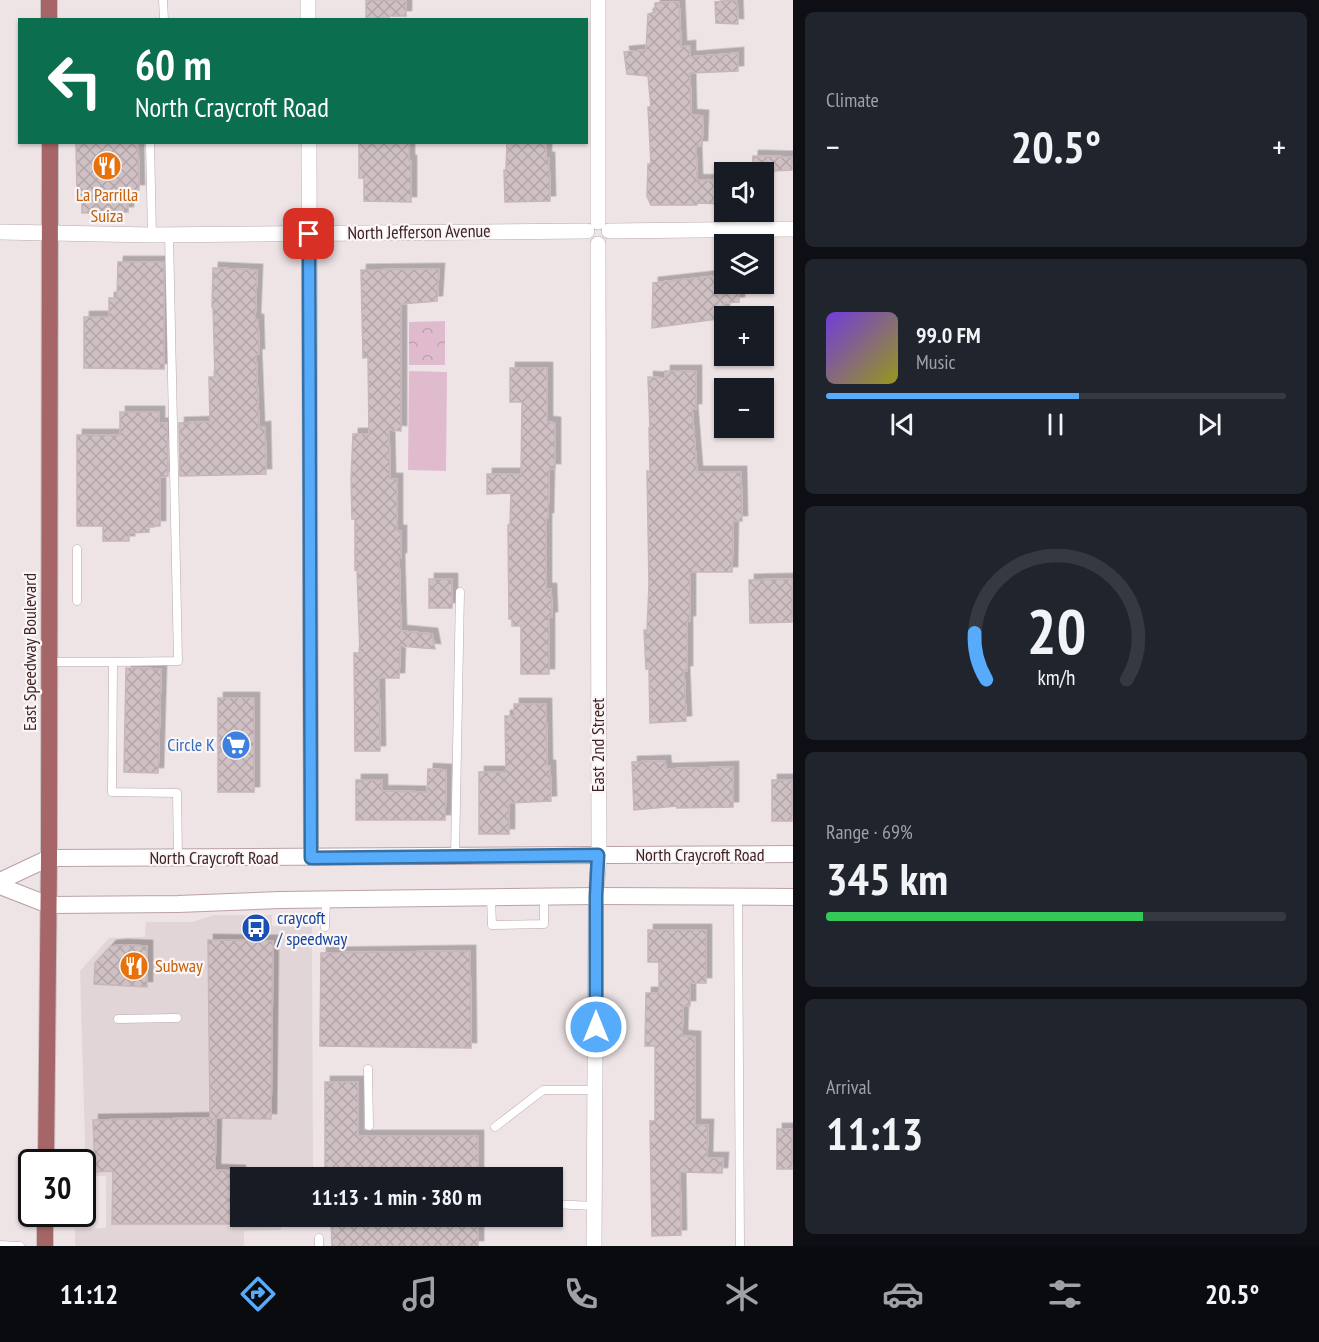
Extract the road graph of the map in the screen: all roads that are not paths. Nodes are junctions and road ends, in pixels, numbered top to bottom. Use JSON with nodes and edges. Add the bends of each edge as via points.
{"nodes":[{"id":1,"x":49,"y":0,"type":"edge"},
{"id":2,"x":164,"y":0,"type":"edge"},
{"id":3,"x":308,"y":0,"type":"edge"},
{"id":4,"x":598,"y":0,"type":"edge"},
{"id":5,"x":49,"y":18,"type":"edge"},
{"id":6,"x":164,"y":18,"type":"edge"},
{"id":7,"x":308,"y":18,"type":"edge"},
{"id":8,"x":50,"y":144,"type":"edge"},
{"id":9,"x":150,"y":144,"type":"edge"},
{"id":10,"x":309,"y":144,"type":"edge"},
{"id":11,"x":598,"y":228,"type":"junction"},
{"id":12,"x":792,"y":229,"type":"edge"},
{"id":13,"x":0,"y":232,"type":"edge"},
{"id":14,"x":51,"y":232,"type":"junction"},
{"id":15,"x":309,"y":234,"type":"junction"},
{"id":16,"x":152,"y":235,"type":"junction"},
{"id":17,"x":169,"y":235,"type":"junction"},
{"id":18,"x":76,"y":549,"type":"dead end"},
{"id":19,"x":460,"y":592,"type":"dead end"},
{"id":20,"x":77,"y":601,"type":"dead end"},
{"id":21,"x":50,"y":662,"type":"junction"},
{"id":22,"x":112,"y":662,"type":"junction"},
{"id":23,"x":792,"y":854,"type":"edge"},
{"id":24,"x":598,"y":855,"type":"junction"},
{"id":25,"x":455,"y":856,"type":"junction"},
{"id":26,"x":49,"y":858,"type":"junction"},
{"id":27,"x":178,"y":858,"type":"junction"},
{"id":28,"x":311,"y":858,"type":"junction"},
{"id":29,"x":0,"y":881,"type":"edge"},
{"id":30,"x":0,"y":886,"type":"edge"},
{"id":31,"x":596,"y":896,"type":"junction"},
{"id":32,"x":738,"y":897,"type":"junction"},
{"id":33,"x":792,"y":897,"type":"edge"},
{"id":34,"x":491,"y":898,"type":"junction"},
{"id":35,"x":544,"y":898,"type":"junction"},
{"id":36,"x":326,"y":900,"type":"junction"},
{"id":37,"x":48,"y":905,"type":"junction"},
{"id":38,"x":325,"y":927,"type":"dead end"},
{"id":39,"x":177,"y":1018,"type":"dead end"},
{"id":40,"x":118,"y":1019,"type":"dead end"},
{"id":41,"x":368,"y":1069,"type":"dead end"},
{"id":42,"x":595,"y":1090,"type":"junction"},
{"id":43,"x":369,"y":1126,"type":"dead end"},
{"id":44,"x":495,"y":1127,"type":"dead end"},
{"id":45,"x":46,"y":1149,"type":"edge"},
{"id":46,"x":563,"y":1205,"type":"edge"},
{"id":47,"x":594,"y":1206,"type":"junction"},
{"id":48,"x":45,"y":1227,"type":"edge"},
{"id":49,"x":0,"y":1245,"type":"edge"},
{"id":50,"x":20,"y":1246,"type":"edge"},
{"id":51,"x":45,"y":1246,"type":"edge"},
{"id":52,"x":594,"y":1246,"type":"edge"},
{"id":53,"x":740,"y":1246,"type":"edge"}],
"edges":[{"from":1,"to":5,"type":"main road"},
{"from":2,"to":6,"type":"lane"},
{"from":3,"to":7,"type":"street"},
{"from":4,"to":11,"type":"street"},
{"from":8,"to":14,"type":"main road","name":"East Speedway Boulevard"},
{"from":9,"to":16,"type":"lane"},
{"from":10,"to":15,"type":"street"},
{"from":11,"to":12,"type":"street","name":"North Jefferson Avenue"},
{"from":11,"to":15,"type":"street","name":"North Jefferson Avenue"},
{"from":11,"to":24,"type":"street","name":"East 2nd Street","via":[[609,234],[606,241],[598,244]]},
{"from":13,"to":14,"type":"street","name":"North Jefferson Avenue"},
{"from":14,"to":16,"type":"street","name":"North Jefferson Avenue"},
{"from":14,"to":21,"type":"main road","name":"East Speedway Boulevard"},
{"from":15,"to":17,"type":"street","name":"North Jefferson Avenue"},
{"from":15,"to":28,"type":"street"},
{"from":16,"to":17,"type":"street","name":"North Jefferson Avenue"},
{"from":17,"to":22,"type":"lane","via":[[177,661]]},
{"from":18,"to":20,"type":"lane"},
{"from":19,"to":25,"type":"lane"},
{"from":21,"to":22,"type":"lane"},
{"from":21,"to":26,"type":"main road","name":"East Speedway Boulevard"},
{"from":22,"to":27,"type":"lane","via":[[112,792],[177,793]]},
{"from":23,"to":24,"type":"main road","name":"North Craycroft Road"},
{"from":24,"to":25,"type":"main road","name":"North Craycroft Road"},
{"from":24,"to":31,"type":"street","name":"East 2nd Street"},
{"from":25,"to":28,"type":"main road","name":"North Craycroft Road"},
{"from":26,"to":27,"type":"main road","name":"North Craycroft Road"},
{"from":26,"to":29,"type":"main road","name":"North Craycroft Road"},
{"from":26,"to":37,"type":"main road","name":"East Speedway Boulevard"},
{"from":27,"to":28,"type":"main road","name":"North Craycroft Road"},
{"from":30,"to":37,"type":"main road"},
{"from":31,"to":32,"type":"main road"},
{"from":31,"to":35,"type":"main road"},
{"from":31,"to":42,"type":"street","name":"East 2nd Street"},
{"from":32,"to":33,"type":"main road"},
{"from":32,"to":53,"type":"lane"},
{"from":34,"to":35,"type":"main road"},
{"from":34,"to":35,"type":"lane","via":[[492,925],[544,924]]},
{"from":34,"to":36,"type":"main road"},
{"from":36,"to":37,"type":"main road"},
{"from":36,"to":38,"type":"lane"},
{"from":37,"to":45,"type":"main road","name":"East Speedway Boulevard"},
{"from":39,"to":40,"type":"lane"},
{"from":41,"to":43,"type":"lane"},
{"from":42,"to":44,"type":"lane","via":[[543,1090]]},
{"from":42,"to":47,"type":"street","name":"East 2nd Street"},
{"from":46,"to":47,"type":"lane"},
{"from":47,"to":52,"type":"street","name":"East 2nd Street"},
{"from":48,"to":51,"type":"main road"},
{"from":49,"to":50,"type":"lane"}]}
